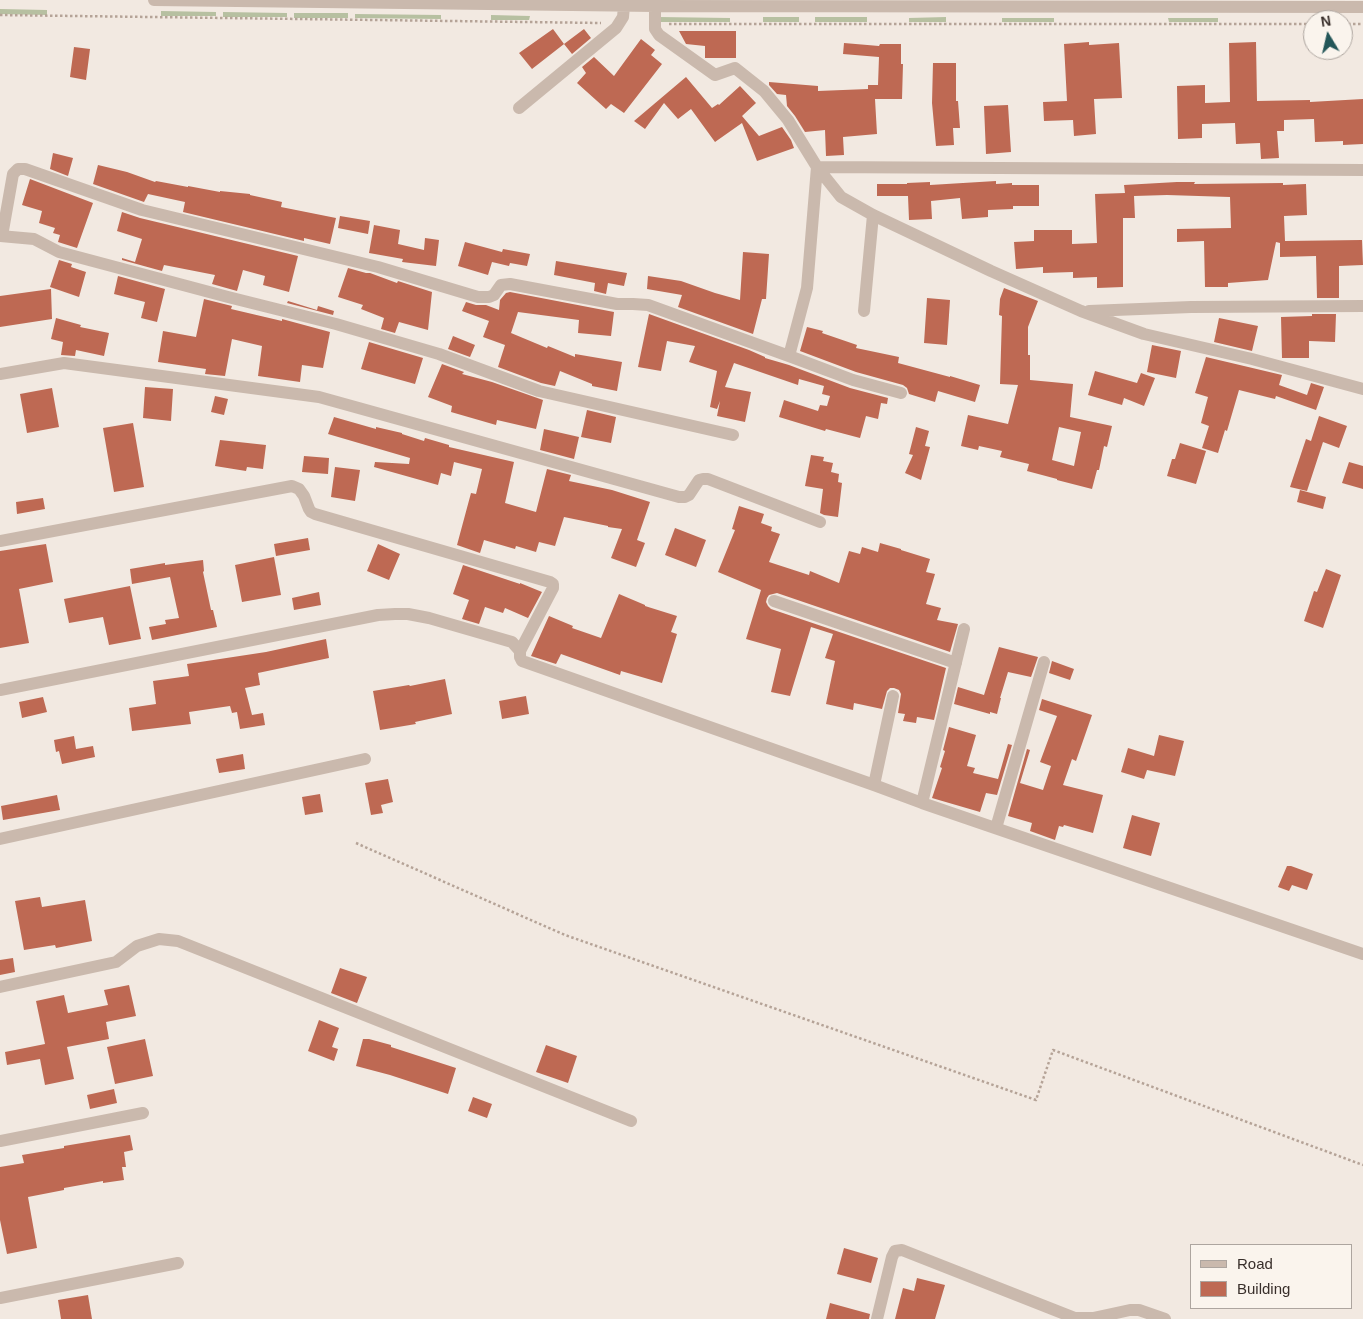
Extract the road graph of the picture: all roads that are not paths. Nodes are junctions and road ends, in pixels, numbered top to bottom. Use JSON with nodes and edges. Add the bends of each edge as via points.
{"nodes":[{"id":1,"x":154,"y":0,"type":"edge"},
{"id":2,"x":963,"y":3,"type":"edge"},
{"id":3,"x":624,"y":6,"type":"junction"},
{"id":4,"x":655,"y":6,"type":"junction"},
{"id":5,"x":1363,"y":7,"type":"edge"},
{"id":6,"x":518,"y":108,"type":"dead end"},
{"id":7,"x":817,"y":167,"type":"junction"},
{"id":8,"x":1363,"y":170,"type":"edge"},
{"id":9,"x":873,"y":215,"type":"junction"},
{"id":10,"x":1,"y":236,"type":"edge"},
{"id":11,"x":1363,"y":306,"type":"edge"},
{"id":12,"x":864,"y":311,"type":"dead end"},
{"id":13,"x":1081,"y":311,"type":"junction"},
{"id":14,"x":789,"y":356,"type":"junction"},
{"id":15,"x":0,"y":374,"type":"edge"},
{"id":16,"x":1363,"y":389,"type":"edge"},
{"id":17,"x":901,"y":393,"type":"dead end"},
{"id":18,"x":734,"y":435,"type":"dead end"},
{"id":19,"x":820,"y":522,"type":"dead end"},
{"id":20,"x":0,"y":541,"type":"edge"},
{"id":21,"x":774,"y":602,"type":"dead end"},
{"id":22,"x":964,"y":629,"type":"dead end"},
{"id":23,"x":520,"y":651,"type":"junction"},
{"id":24,"x":956,"y":662,"type":"junction"},
{"id":25,"x":1044,"y":662,"type":"dead end"},
{"id":26,"x":0,"y":690,"type":"edge"},
{"id":27,"x":893,"y":696,"type":"dead end"},
{"id":28,"x":365,"y":759,"type":"dead end"},
{"id":29,"x":874,"y":785,"type":"junction"},
{"id":30,"x":922,"y":803,"type":"junction"},
{"id":31,"x":996,"y":828,"type":"junction"},
{"id":32,"x":0,"y":839,"type":"edge"},
{"id":33,"x":1363,"y":954,"type":"edge"},
{"id":34,"x":0,"y":986,"type":"edge"},
{"id":35,"x":143,"y":1112,"type":"dead end"},
{"id":36,"x":631,"y":1120,"type":"dead end"},
{"id":37,"x":0,"y":1140,"type":"edge"},
{"id":38,"x":178,"y":1263,"type":"dead end"},
{"id":39,"x":0,"y":1298,"type":"edge"},
{"id":40,"x":877,"y":1319,"type":"edge"},
{"id":41,"x":1165,"y":1319,"type":"edge"}],
"edges":[{"from":1,"to":3,"type":"street"},
{"from":2,"to":4,"type":"street"},
{"from":2,"to":5,"type":"street"},
{"from":3,"to":4,"type":"street"},
{"from":3,"to":6,"type":"street","via":[[623,17],[616,28]]},
{"from":4,"to":7,"type":"street","via":[[655,29],[659,35],[715,75],[735,68],[764,91],[788,120]]},
{"from":7,"to":8,"type":"street"},
{"from":7,"to":9,"type":"street","via":[[841,197]]},
{"from":7,"to":14,"type":"street","via":[[807,288]]},
{"from":9,"to":12,"type":"street"},
{"from":9,"to":13,"type":"street"},
{"from":10,"to":14,"type":"street","via":[[13,174],[18,169],[25,169],[142,210],[378,267],[478,297],[489,297],[501,285],[510,284],[617,304],[648,305]]},
{"from":10,"to":18,"type":"street","via":[[34,239],[59,252],[336,324],[439,354],[539,391]]},
{"from":11,"to":13,"type":"street","via":[[1190,306]]},
{"from":13,"to":16,"type":"street","via":[[1144,334]]},
{"from":14,"to":17,"type":"street","via":[[853,380]]},
{"from":15,"to":19,"type":"street","via":[[64,363],[319,397],[679,497],[688,495],[700,480],[708,479]]},
{"from":20,"to":23,"type":"street","via":[[292,486],[299,489],[314,514],[553,584]]},
{"from":21,"to":24,"type":"street"},
{"from":22,"to":24,"type":"street"},
{"from":23,"to":26,"type":"street","via":[[512,642],[429,618],[408,614],[378,615]]},
{"from":23,"to":29,"type":"street","via":[[522,661]]},
{"from":24,"to":30,"type":"street"},
{"from":25,"to":31,"type":"street"},
{"from":27,"to":29,"type":"street"},
{"from":28,"to":32,"type":"street"},
{"from":29,"to":30,"type":"street"},
{"from":30,"to":31,"type":"street"},
{"from":31,"to":33,"type":"street"},
{"from":34,"to":36,"type":"street","via":[[116,962],[137,946],[159,939],[178,942]]},
{"from":35,"to":37,"type":"street"},
{"from":38,"to":39,"type":"street"},
{"from":40,"to":41,"type":"street","via":[[892,1257],[895,1251],[902,1250],[1076,1318],[1139,1310]]}]}
